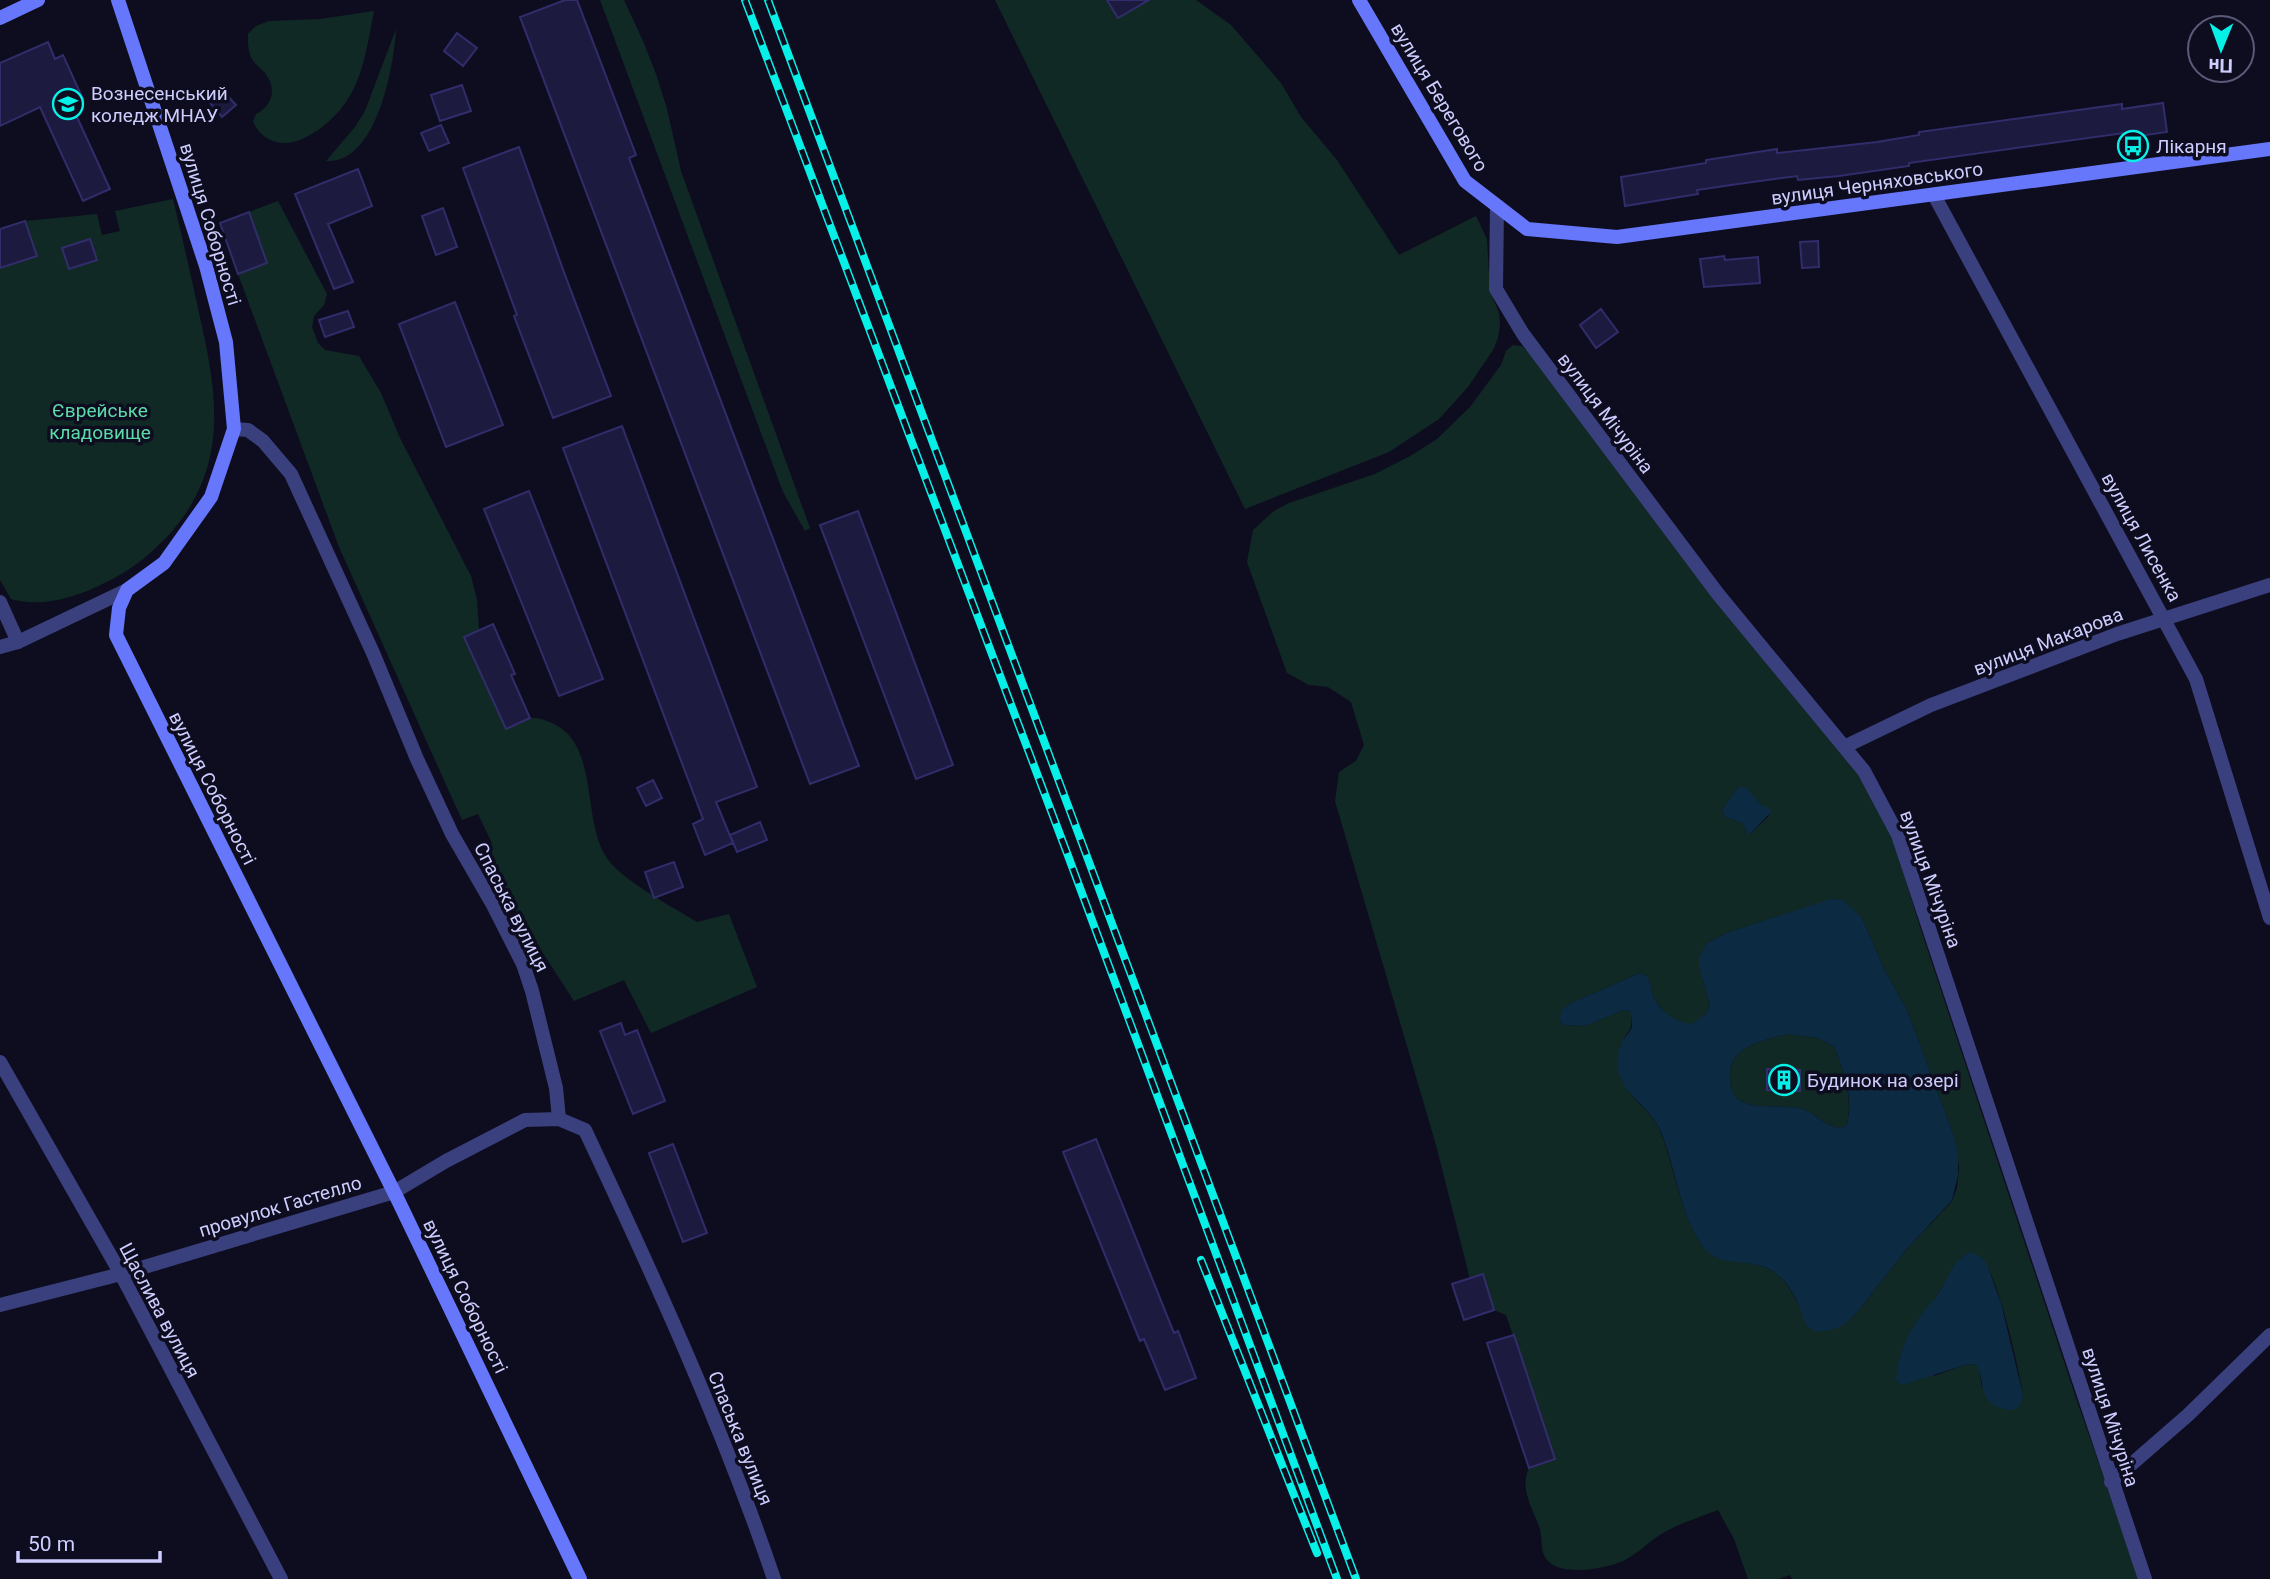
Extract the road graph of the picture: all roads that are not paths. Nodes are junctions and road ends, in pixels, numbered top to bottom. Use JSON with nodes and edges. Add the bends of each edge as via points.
{"nodes":[{"id":1,"x":38,"y":0,"type":"edge"},
{"id":2,"x":118,"y":0,"type":"edge"},
{"id":3,"x":1359,"y":0,"type":"edge"},
{"id":4,"x":0,"y":18,"type":"edge"},
{"id":5,"x":2270,"y":149,"type":"edge"},
{"id":6,"x":1934,"y":195,"type":"junction"},
{"id":7,"x":1497,"y":206,"type":"junction"},
{"id":8,"x":234,"y":429,"type":"junction"},
{"id":9,"x":2270,"y":585,"type":"edge"},
{"id":10,"x":127,"y":590,"type":"junction"},
{"id":11,"x":0,"y":602,"type":"edge"},
{"id":12,"x":2165,"y":618,"type":"junction"},
{"id":13,"x":18,"y":642,"type":"junction"},
{"id":14,"x":0,"y":647,"type":"edge"},
{"id":15,"x":1844,"y":747,"type":"junction"},
{"id":16,"x":2270,"y":918,"type":"edge"},
{"id":17,"x":0,"y":1062,"type":"edge"},
{"id":18,"x":559,"y":1119,"type":"junction"},
{"id":19,"x":394,"y":1192,"type":"junction"},
{"id":20,"x":121,"y":1275,"type":"junction"},
{"id":21,"x":0,"y":1305,"type":"edge"},
{"id":22,"x":2270,"y":1335,"type":"edge"},
{"id":23,"x":2111,"y":1482,"type":"junction"},
{"id":24,"x":281,"y":1579,"type":"edge"},
{"id":25,"x":580,"y":1579,"type":"edge"},
{"id":26,"x":774,"y":1579,"type":"edge"},
{"id":27,"x":2145,"y":1579,"type":"edge"}],
"edges":[{"from":1,"to":4,"type":"street"},
{"from":2,"to":8,"type":"street","name":"вулиця Соборності","via":[[206,266],[226,342]]},
{"from":3,"to":7,"type":"street","name":"вулиця Берегового","via":[[1465,181]]},
{"from":5,"to":6,"type":"street","name":"вулиця Черняховського"},
{"from":6,"to":7,"type":"street","name":"вулиця Черняховського","via":[[1617,237],[1527,229]]},
{"from":6,"to":12,"type":"street","name":"вулиця Лисенка"},
{"from":7,"to":15,"type":"street","name":"вулиця Мічуріна","via":[[1496,289],[1523,334],[1718,594]]},
{"from":8,"to":10,"type":"street","name":"вулиця Соборності","via":[[211,497],[164,563]]},
{"from":8,"to":18,"type":"street","name":"Спаська вулиця","via":[[248,430],[263,441],[291,474],[446,822],[523,964],[556,1088]]},
{"from":9,"to":12,"type":"street","name":"вулиця Макарова"},
{"from":10,"to":13,"type":"street"},
{"from":10,"to":19,"type":"street","name":"вулиця Соборності","via":[[116,635]]},
{"from":11,"to":13,"type":"street"},
{"from":12,"to":15,"type":"street","name":"вулиця Макарова","via":[[1931,705]]},
{"from":12,"to":16,"type":"street","name":"вулиця Лисенка","via":[[2196,679]]},
{"from":13,"to":14,"type":"street"},
{"from":15,"to":23,"type":"street","name":"вулиця Мічуріна","via":[[1864,771],[1898,835]]},
{"from":17,"to":20,"type":"street","name":"Щаслива вулиця"},
{"from":18,"to":19,"type":"street","name":"провулок Гастелло","via":[[525,1120]]},
{"from":18,"to":26,"type":"street","name":"Спаська вулиця","via":[[585,1130],[659,1285]]},
{"from":19,"to":20,"type":"street","name":"провулок Гастелло"},
{"from":19,"to":25,"type":"street","name":"вулиця Соборності"},
{"from":20,"to":21,"type":"street","name":"провулок Гастелло"},
{"from":20,"to":24,"type":"street","name":"Щаслива вулиця"},
{"from":22,"to":23,"type":"street"},
{"from":23,"to":27,"type":"street","name":"вулиця Мічуріна"}]}
